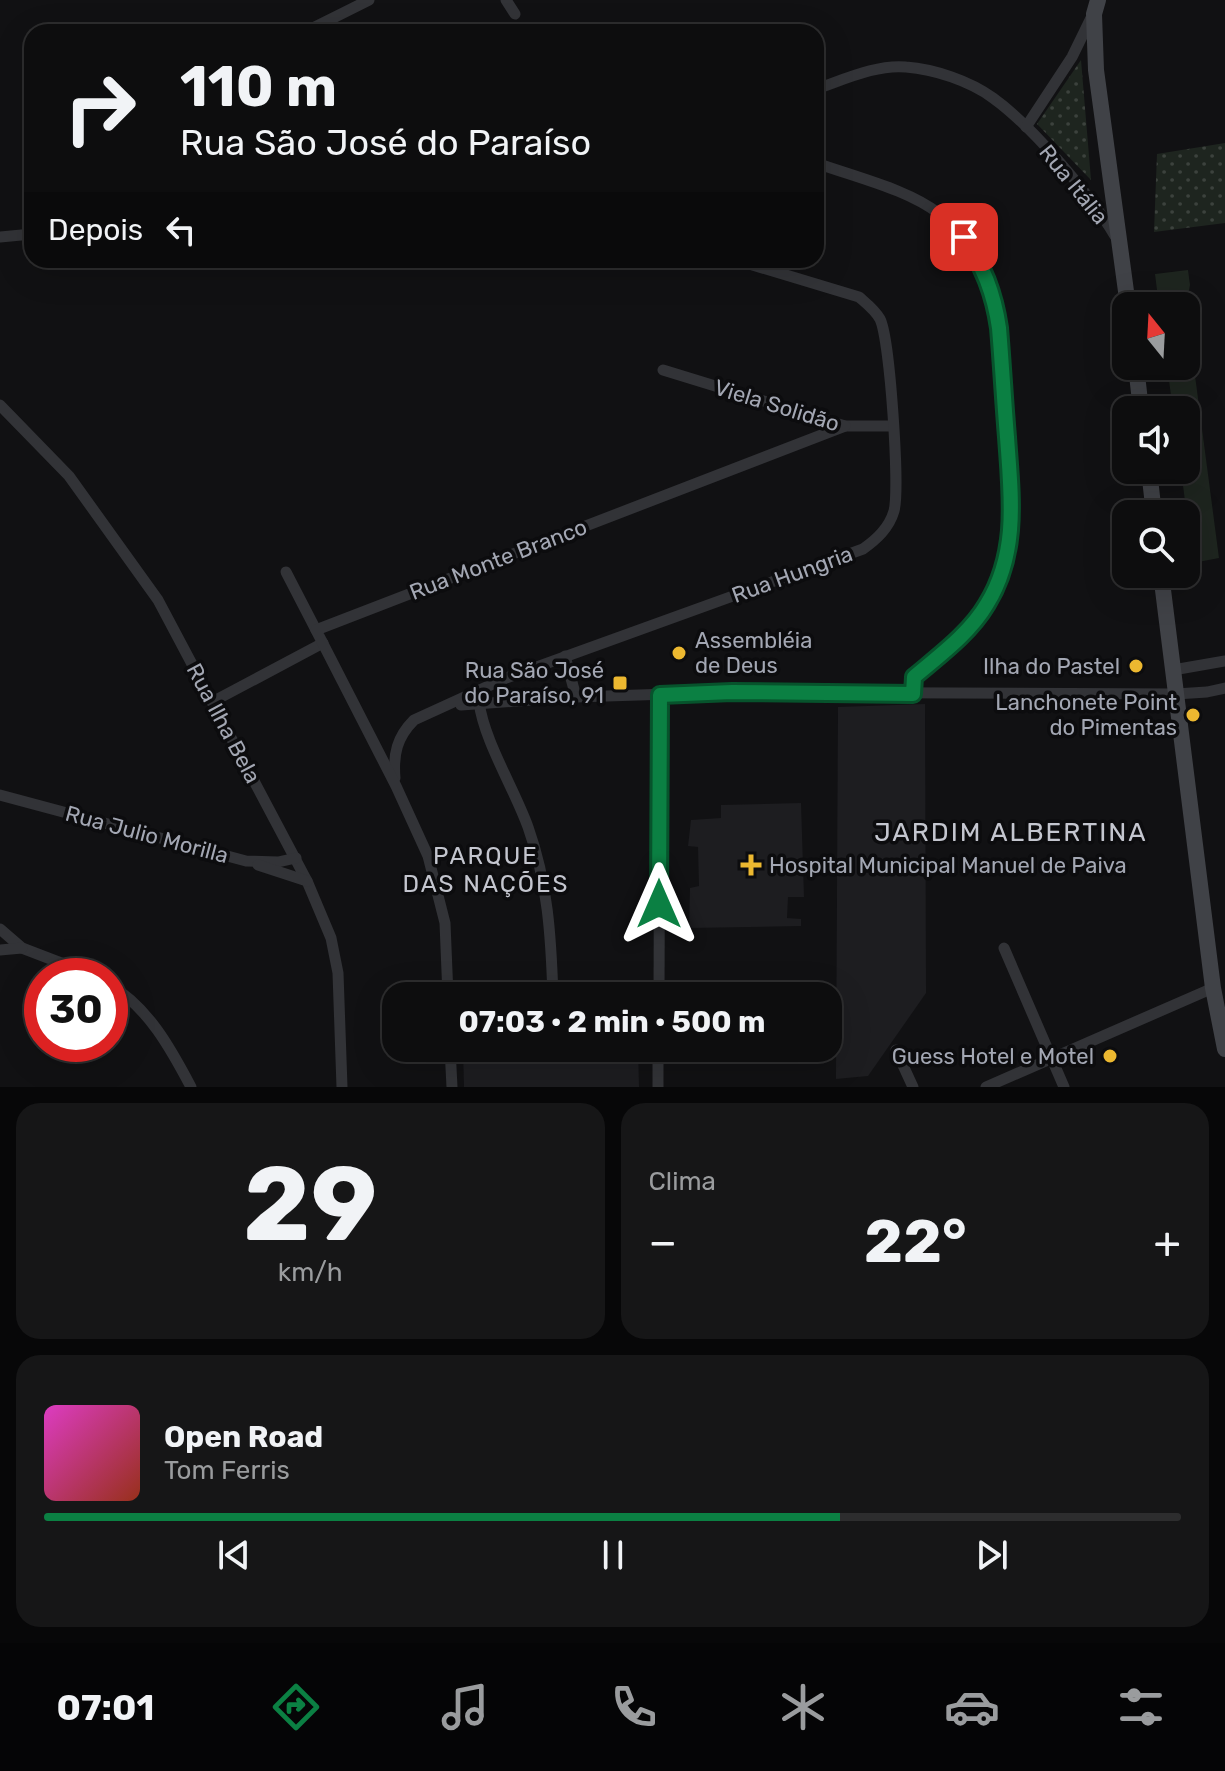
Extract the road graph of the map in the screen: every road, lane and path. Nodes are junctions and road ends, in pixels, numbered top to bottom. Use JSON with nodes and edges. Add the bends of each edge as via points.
{"nodes":[{"id":1,"x":369,"y":0,"type":"edge"},
{"id":2,"x":506,"y":0,"type":"edge"},
{"id":3,"x":1092,"y":5,"type":"edge"},
{"id":4,"x":515,"y":14,"type":"dead end"},
{"id":5,"x":321,"y":24,"type":"edge"},
{"id":6,"x":1083,"y":34,"type":"junction"},
{"id":7,"x":824,"y":86,"type":"edge"},
{"id":8,"x":1026,"y":127,"type":"junction"},
{"id":9,"x":824,"y":166,"type":"edge"},
{"id":10,"x":24,"y":235,"type":"edge"},
{"id":11,"x":0,"y":237,"type":"edge"},
{"id":12,"x":1120,"y":244,"type":"junction"},
{"id":13,"x":763,"y":268,"type":"edge"},
{"id":14,"x":1126,"y":292,"type":"edge"},
{"id":15,"x":663,"y":370,"type":"dead end"},
{"id":16,"x":0,"y":405,"type":"edge"},
{"id":17,"x":845,"y":426,"type":"junction"},
{"id":18,"x":893,"y":426,"type":"junction"},
{"id":19,"x":286,"y":572,"type":"dead end"},
{"id":20,"x":1163,"y":588,"type":"edge"},
{"id":21,"x":316,"y":630,"type":"junction"},
{"id":22,"x":323,"y":643,"type":"junction"},
{"id":23,"x":565,"y":656,"type":"junction"},
{"id":24,"x":1225,"y":661,"type":"edge"},
{"id":25,"x":1173,"y":670,"type":"junction"},
{"id":26,"x":1225,"y":688,"type":"edge"},
{"id":27,"x":913,"y":694,"type":"junction"},
{"id":28,"x":1176,"y":694,"type":"junction"},
{"id":29,"x":660,"y":695,"type":"junction"},
{"id":30,"x":576,"y":697,"type":"junction"},
{"id":31,"x":212,"y":702,"type":"junction"},
{"id":32,"x":479,"y":702,"type":"junction"},
{"id":33,"x":444,"y":708,"type":"junction"},
{"id":34,"x":396,"y":786,"type":"junction"},
{"id":35,"x":0,"y":795,"type":"edge"},
{"id":36,"x":296,"y":858,"type":"junction"},
{"id":37,"x":246,"y":861,"type":"junction"},
{"id":38,"x":307,"y":881,"type":"junction"},
{"id":39,"x":0,"y":929,"type":"edge"},
{"id":40,"x":22,"y":948,"type":"junction"},
{"id":41,"x":1004,"y":948,"type":"dead end"},
{"id":42,"x":0,"y":950,"type":"edge"},
{"id":43,"x":48,"y":958,"type":"edge"},
{"id":44,"x":447,"y":982,"type":"edge"},
{"id":45,"x":552,"y":982,"type":"edge"},
{"id":46,"x":659,"y":982,"type":"edge"},
{"id":47,"x":1213,"y":988,"type":"junction"},
{"id":48,"x":128,"y":1000,"type":"edge"},
{"id":49,"x":1225,"y":1049,"type":"edge"},
{"id":50,"x":896,"y":1050,"type":"dead end"},
{"id":51,"x":1052,"y":1059,"type":"junction"},
{"id":52,"x":451,"y":1062,"type":"edge"},
{"id":53,"x":658,"y":1062,"type":"edge"},
{"id":54,"x":191,"y":1087,"type":"edge"},
{"id":55,"x":342,"y":1087,"type":"edge"},
{"id":56,"x":452,"y":1087,"type":"edge"},
{"id":57,"x":658,"y":1087,"type":"edge"},
{"id":58,"x":913,"y":1087,"type":"edge"},
{"id":59,"x":986,"y":1087,"type":"edge"},
{"id":60,"x":1064,"y":1087,"type":"edge"}],
"edges":[{"from":1,"to":5,"type":"street"},
{"from":2,"to":4,"type":"street"},
{"from":3,"to":6,"type":"main road"},
{"from":3,"to":12,"type":"main road"},
{"from":6,"to":8,"type":"street","name":"Rua Itália"},
{"from":6,"to":12,"type":"main road","via":[[1102,177]]},
{"from":7,"to":8,"type":"street","name":"Rua Itália","via":[[904,66],[960,81],[991,97]]},
{"from":8,"to":12,"type":"street","name":"Rua Itália","via":[[1100,211]]},
{"from":9,"to":27,"type":"street","via":[[932,207],[964,237],[996,305],[1011,497],[1008,556],[986,606],[914,677]]},
{"from":10,"to":11,"type":"street"},
{"from":12,"to":14,"type":"main road"},
{"from":13,"to":18,"type":"street","name":"Rua Hungria","via":[[859,297],[872,307],[885,334]]},
{"from":15,"to":17,"type":"street","name":"Viela Solidão"},
{"from":16,"to":31,"type":"street","name":"Rua Ilha Bela","via":[[69,476],[130,559]]},
{"from":17,"to":18,"type":"street","name":"Viela Solidão"},
{"from":17,"to":21,"type":"street","name":"Rua Monte Branco"},
{"from":18,"to":23,"type":"street","name":"Rua Hungria","via":[[895,509],[876,540]]},
{"from":19,"to":21,"type":"street"},
{"from":20,"to":25,"type":"main road"},
{"from":21,"to":22,"type":"street"},
{"from":22,"to":31,"type":"street"},
{"from":22,"to":34,"type":"street"},
{"from":23,"to":30,"type":"street"},
{"from":23,"to":33,"type":"street","name":"Rua Hungria"},
{"from":24,"to":25,"type":"street"},
{"from":25,"to":28,"type":"main road"},
{"from":26,"to":28,"type":"street"},
{"from":27,"to":28,"type":"street"},
{"from":27,"to":29,"type":"street"},
{"from":28,"to":47,"type":"main road"},
{"from":29,"to":30,"type":"street"},
{"from":29,"to":46,"type":"street"},
{"from":30,"to":32,"type":"street"},
{"from":31,"to":36,"type":"street","name":"Rua Ilha Bela"},
{"from":32,"to":33,"type":"street"},
{"from":32,"to":45,"type":"street","via":[[539,863],[549,907]]},
{"from":33,"to":34,"type":"street","name":"Rua Hungria","via":[[404,730],[394,761]]},
{"from":34,"to":44,"type":"street","via":[[438,892]]},
{"from":35,"to":37,"type":"street","name":"Rua Julio Morilla"},
{"from":36,"to":37,"type":"street","name":"Rua Julio Morilla"},
{"from":36,"to":38,"type":"street","name":"Rua Ilha Bela"},
{"from":37,"to":38,"type":"street"},
{"from":38,"to":55,"type":"street","name":"Rua Ilha Bela","via":[[331,938],[338,973]]},
{"from":39,"to":40,"type":"street"},
{"from":40,"to":42,"type":"street"},
{"from":40,"to":43,"type":"street"},
{"from":41,"to":51,"type":"street"},
{"from":47,"to":49,"type":"main road"},
{"from":47,"to":51,"type":"street"},
{"from":48,"to":54,"type":"street","via":[[158,1031]]},
{"from":50,"to":58,"type":"street"},
{"from":51,"to":59,"type":"street"},
{"from":51,"to":60,"type":"street"},
{"from":52,"to":56,"type":"street"},
{"from":53,"to":57,"type":"street"}]}
